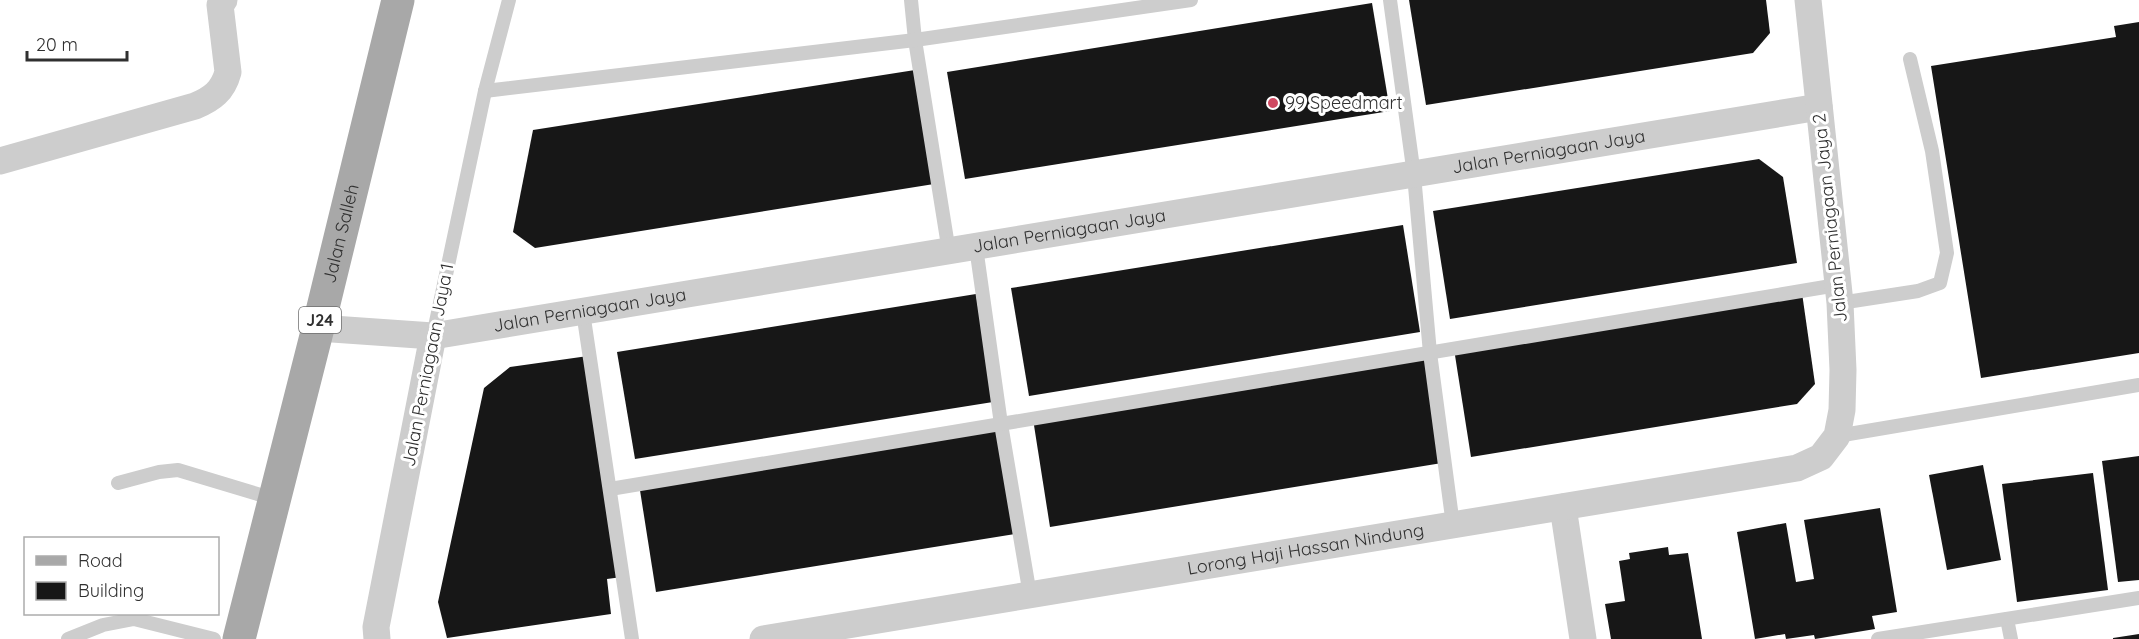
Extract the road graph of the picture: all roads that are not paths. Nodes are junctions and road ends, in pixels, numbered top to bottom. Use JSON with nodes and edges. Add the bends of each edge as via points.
{"nodes":[{"id":1,"x":224,"y":0,"type":"edge"},
{"id":2,"x":398,"y":0,"type":"edge"},
{"id":3,"x":509,"y":0,"type":"edge"},
{"id":4,"x":911,"y":0,"type":"edge"},
{"id":5,"x":1191,"y":0,"type":"edge"},
{"id":6,"x":1390,"y":0,"type":"edge"},
{"id":7,"x":1808,"y":0,"type":"edge"},
{"id":8,"x":915,"y":40,"type":"junction"},
{"id":9,"x":1910,"y":59,"type":"dead end"},
{"id":10,"x":485,"y":91,"type":"junction"},
{"id":11,"x":1819,"y":107,"type":"junction"},
{"id":12,"x":0,"y":162,"type":"edge"},
{"id":13,"x":1414,"y":175,"type":"junction"},
{"id":14,"x":976,"y":247,"type":"junction"},
{"id":15,"x":949,"y":252,"type":"junction"},
{"id":16,"x":1839,"y":294,"type":"junction"},
{"id":17,"x":583,"y":312,"type":"junction"},
{"id":18,"x":318,"y":328,"type":"junction"},
{"id":19,"x":433,"y":336,"type":"junction"},
{"id":20,"x":1430,"y":353,"type":"junction"},
{"id":21,"x":2139,"y":385,"type":"edge"},
{"id":22,"x":1001,"y":424,"type":"junction"},
{"id":23,"x":1837,"y":436,"type":"junction"},
{"id":24,"x":118,"y":483,"type":"dead end"},
{"id":25,"x":610,"y":489,"type":"junction"},
{"id":26,"x":274,"y":499,"type":"junction"},
{"id":27,"x":1563,"y":507,"type":"junction"},
{"id":28,"x":1453,"y":525,"type":"junction"},
{"id":29,"x":1030,"y":595,"type":"junction"},
{"id":30,"x":2139,"y":598,"type":"edge"},
{"id":31,"x":2007,"y":619,"type":"junction"},
{"id":32,"x":68,"y":639,"type":"edge"},
{"id":33,"x":214,"y":639,"type":"edge"},
{"id":34,"x":239,"y":639,"type":"edge"},
{"id":35,"x":377,"y":639,"type":"edge"},
{"id":36,"x":632,"y":639,"type":"edge"},
{"id":37,"x":763,"y":639,"type":"edge"},
{"id":38,"x":1583,"y":639,"type":"edge"},
{"id":39,"x":1878,"y":639,"type":"edge"},
{"id":40,"x":2011,"y":639,"type":"edge"}],
"edges":[{"from":1,"to":12,"type":"street","via":[[220,5],[228,72],[212,98]]},
{"from":2,"to":18,"type":"main road","name":"Jalan Salleh","number":"J24"},
{"from":3,"to":10,"type":"lane","name":"Jalan Perniagaan Jaya 1"},
{"from":4,"to":8,"type":"lane"},
{"from":5,"to":8,"type":"lane"},
{"from":6,"to":13,"type":"lane"},
{"from":7,"to":11,"type":"street","name":"Jalan Perniagaan Jaya 2"},
{"from":8,"to":10,"type":"lane"},
{"from":8,"to":15,"type":"lane"},
{"from":9,"to":16,"type":"lane","via":[[1932,151],[1947,253],[1940,283],[1917,291]]},
{"from":10,"to":19,"type":"lane","name":"Jalan Perniagaan Jaya 1"},
{"from":11,"to":13,"type":"street","name":"Jalan Perniagaan Jaya"},
{"from":11,"to":16,"type":"street","name":"Jalan Perniagaan Jaya 2"},
{"from":13,"to":14,"type":"street","name":"Jalan Perniagaan Jaya"},
{"from":13,"to":20,"type":"lane"},
{"from":14,"to":15,"type":"street","name":"Jalan Perniagaan Jaya"},
{"from":14,"to":22,"type":"lane"},
{"from":15,"to":17,"type":"street","name":"Jalan Perniagaan Jaya"},
{"from":16,"to":20,"type":"lane"},
{"from":16,"to":23,"type":"street","name":"Jalan Perniagaan Jaya 2","via":[[1843,370]]},
{"from":17,"to":19,"type":"street","name":"Jalan Perniagaan Jaya"},
{"from":17,"to":25,"type":"lane"},
{"from":18,"to":19,"type":"street","name":"Jalan Perniagaan Jaya"},
{"from":18,"to":26,"type":"main road","name":"Jalan Salleh","number":"J24"},
{"from":19,"to":35,"type":"street","name":"Jalan Perniagaan Jaya 1","via":[[376,627]]},
{"from":20,"to":22,"type":"lane"},
{"from":20,"to":28,"type":"lane"},
{"from":21,"to":23,"type":"lane"},
{"from":22,"to":25,"type":"lane"},
{"from":22,"to":29,"type":"lane"},
{"from":23,"to":27,"type":"street","name":"Lorong Haji Hassan Nindung","via":[[1821,457],[1797,468]]},
{"from":24,"to":26,"type":"lane","via":[[178,470]]},
{"from":25,"to":36,"type":"lane"},
{"from":26,"to":34,"type":"main road","name":"Jalan Salleh","number":"J24"},
{"from":27,"to":28,"type":"street","name":"Lorong Haji Hassan Nindung"},
{"from":27,"to":38,"type":"street"},
{"from":28,"to":29,"type":"street","name":"Lorong Haji Hassan Nindung"},
{"from":29,"to":37,"type":"street","name":"Lorong Haji Hassan Nindung"},
{"from":30,"to":31,"type":"lane"},
{"from":31,"to":39,"type":"lane"},
{"from":31,"to":40,"type":"lane"},
{"from":32,"to":33,"type":"lane","via":[[103,625],[134,619]]}]}
